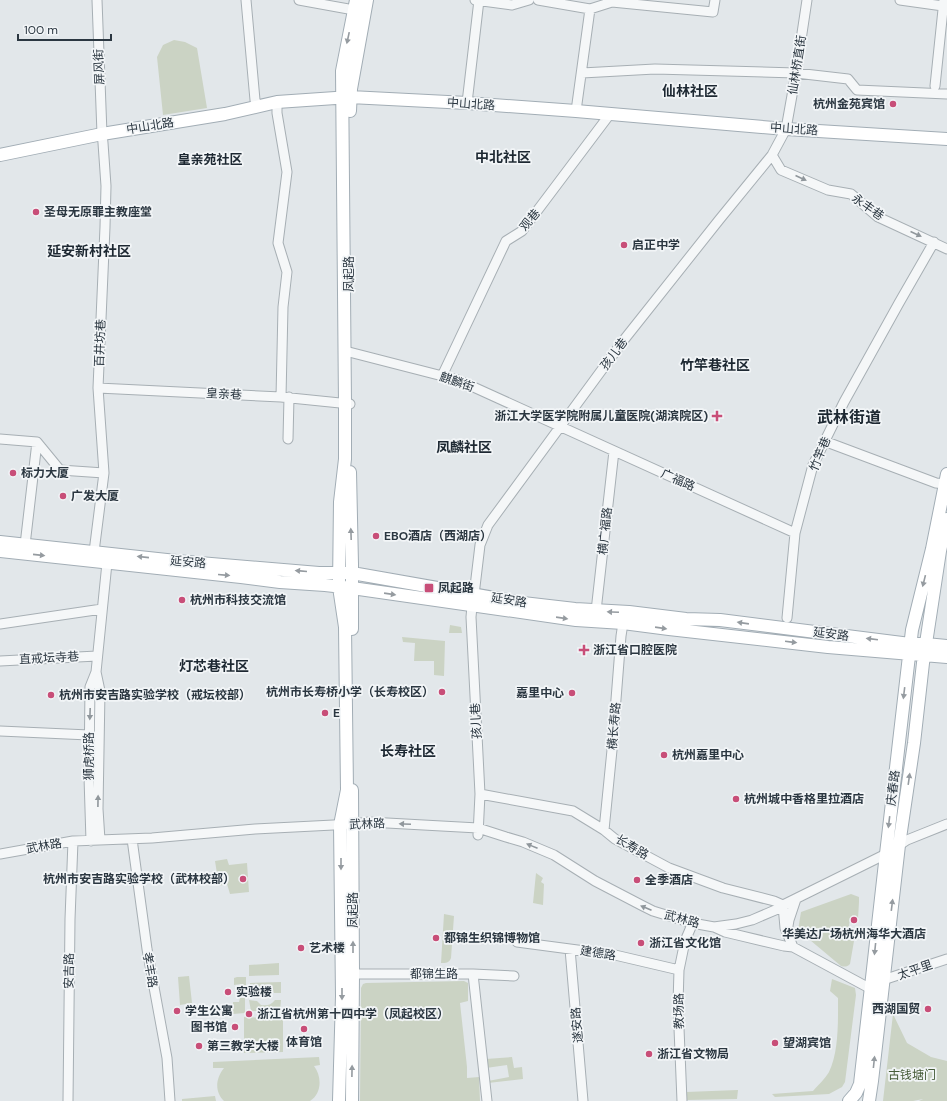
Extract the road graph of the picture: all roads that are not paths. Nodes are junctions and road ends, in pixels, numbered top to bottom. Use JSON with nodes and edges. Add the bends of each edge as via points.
{"nodes":[{"id":1,"x":97,"y":0,"type":"edge"},
{"id":2,"x":246,"y":0,"type":"edge"},
{"id":3,"x":299,"y":0,"type":"edge"},
{"id":4,"x":367,"y":0,"type":"edge"},
{"id":5,"x":478,"y":0,"type":"edge"},
{"id":6,"x":529,"y":0,"type":"edge"},
{"id":7,"x":538,"y":0,"type":"edge"},
{"id":8,"x":715,"y":0,"type":"edge"},
{"id":9,"x":807,"y":0,"type":"edge"},
{"id":10,"x":900,"y":0,"type":"edge"},
{"id":11,"x":612,"y":1,"type":"edge"},
{"id":12,"x":944,"y":3,"type":"edge"},
{"id":13,"x":355,"y":5,"type":"edge"},
{"id":14,"x":590,"y":9,"type":"junction"},
{"id":15,"x":582,"y":73,"type":"junction"},
{"id":16,"x":796,"y":73,"type":"junction"},
{"id":17,"x":935,"y":86,"type":"dead end"},
{"id":18,"x":947,"y":94,"type":"edge"},
{"id":19,"x":346,"y":97,"type":"junction"},
{"id":20,"x":277,"y":102,"type":"junction"},
{"id":21,"x":467,"y":103,"type":"junction"},
{"id":22,"x":258,"y":106,"type":"junction"},
{"id":23,"x":576,"y":111,"type":"junction"},
{"id":24,"x":610,"y":114,"type":"junction"},
{"id":25,"x":786,"y":129,"type":"junction"},
{"id":26,"x":102,"y":134,"type":"junction"},
{"id":27,"x":947,"y":139,"type":"edge"},
{"id":28,"x":0,"y":155,"type":"edge"},
{"id":29,"x":772,"y":155,"type":"junction"},
{"id":30,"x":934,"y":242,"type":"junction"},
{"id":31,"x":947,"y":249,"type":"edge"},
{"id":32,"x":348,"y":352,"type":"junction"},
{"id":33,"x":442,"y":376,"type":"junction"},
{"id":34,"x":98,"y":388,"type":"junction"},
{"id":35,"x":285,"y":397,"type":"junction"},
{"id":36,"x":347,"y":404,"type":"junction"},
{"id":37,"x":561,"y":426,"type":"junction"},
{"id":38,"x":0,"y":439,"type":"edge"},
{"id":39,"x":288,"y":439,"type":"dead end"},
{"id":40,"x":824,"y":441,"type":"junction"},
{"id":41,"x":37,"y":442,"type":"junction"},
{"id":42,"x":614,"y":451,"type":"junction"},
{"id":43,"x":104,"y":472,"type":"junction"},
{"id":44,"x":946,"y":479,"type":"edge"},
{"id":45,"x":947,"y":519,"type":"edge"},
{"id":46,"x":796,"y":533,"type":"junction"},
{"id":47,"x":0,"y":542,"type":"edge"},
{"id":48,"x":25,"y":545,"type":"junction"},
{"id":49,"x":0,"y":551,"type":"edge"},
{"id":50,"x":944,"y":551,"type":"edge"},
{"id":51,"x":94,"y":552,"type":"junction"},
{"id":52,"x":107,"y":563,"type":"junction"},
{"id":53,"x":346,"y":573,"type":"junction"},
{"id":54,"x":339,"y":587,"type":"junction"},
{"id":55,"x":352,"y":588,"type":"junction"},
{"id":56,"x":473,"y":600,"type":"junction"},
{"id":57,"x":102,"y":609,"type":"junction"},
{"id":58,"x":596,"y":611,"type":"junction"},
{"id":59,"x":787,"y":618,"type":"dead end"},
{"id":60,"x":623,"y":623,"type":"junction"},
{"id":61,"x":0,"y":624,"type":"edge"},
{"id":62,"x":947,"y":646,"type":"edge"},
{"id":63,"x":910,"y":649,"type":"junction"},
{"id":64,"x":925,"y":650,"type":"junction"},
{"id":65,"x":97,"y":656,"type":"junction"},
{"id":66,"x":947,"y":657,"type":"edge"},
{"id":67,"x":0,"y":661,"type":"edge"},
{"id":68,"x":96,"y":672,"type":"junction"},
{"id":69,"x":0,"y":731,"type":"edge"},
{"id":70,"x":89,"y":735,"type":"junction"},
{"id":71,"x":480,"y":794,"type":"junction"},
{"id":72,"x":353,"y":824,"type":"junction"},
{"id":73,"x":947,"y":824,"type":"edge"},
{"id":74,"x":340,"y":825,"type":"junction"},
{"id":75,"x":604,"y":830,"type":"junction"},
{"id":76,"x":478,"y":832,"type":"junction"},
{"id":77,"x":132,"y":839,"type":"junction"},
{"id":78,"x":95,"y":840,"type":"junction"},
{"id":79,"x":73,"y":841,"type":"junction"},
{"id":80,"x":899,"y":845,"type":"junction"},
{"id":81,"x":0,"y":854,"type":"edge"},
{"id":82,"x":886,"y":854,"type":"junction"},
{"id":83,"x":796,"y":899,"type":"junction"},
{"id":84,"x":783,"y":905,"type":"junction"},
{"id":85,"x":692,"y":923,"type":"junction"},
{"id":86,"x":714,"y":927,"type":"junction"},
{"id":87,"x":787,"y":934,"type":"junction"},
{"id":88,"x":517,"y":942,"type":"dead end"},
{"id":89,"x":793,"y":947,"type":"junction"},
{"id":90,"x":570,"y":949,"type":"junction"},
{"id":91,"x":947,"y":959,"type":"edge"},
{"id":92,"x":679,"y":970,"type":"junction"},
{"id":93,"x":353,"y":974,"type":"junction"},
{"id":94,"x":473,"y":974,"type":"junction"},
{"id":95,"x":514,"y":976,"type":"dead end"},
{"id":96,"x":883,"y":980,"type":"junction"},
{"id":97,"x":871,"y":989,"type":"junction"},
{"id":98,"x":68,"y":1101,"type":"edge"},
{"id":99,"x":170,"y":1101,"type":"edge"},
{"id":100,"x":339,"y":1101,"type":"edge"},
{"id":101,"x":352,"y":1101,"type":"edge"},
{"id":102,"x":487,"y":1101,"type":"edge"},
{"id":103,"x":583,"y":1101,"type":"edge"},
{"id":104,"x":682,"y":1101,"type":"edge"},
{"id":105,"x":849,"y":1101,"type":"edge"},
{"id":106,"x":869,"y":1101,"type":"edge"}],
"edges":[{"from":1,"to":26,"type":"street","name":"屏风街"},
{"from":2,"to":22,"type":"street","via":[[255,100]]},
{"from":3,"to":13,"type":"street"},
{"from":4,"to":19,"type":"main road","name":"凤起路"},
{"from":5,"to":6,"type":"street","via":[[512,5]]},
{"from":5,"to":21,"type":"street"},
{"from":7,"to":14,"type":"street"},
{"from":8,"to":11,"type":"street","via":[[713,12]]},
{"from":9,"to":16,"type":"street","name":"仙林桥直街"},
{"from":10,"to":12,"type":"street"},
{"from":11,"to":14,"type":"street"},
{"from":12,"to":17,"type":"street"},
{"from":13,"to":19,"type":"main road","one_way":true,"via":[[342,71]]},
{"from":14,"to":15,"type":"street"},
{"from":15,"to":16,"type":"street","via":[[655,69]]},
{"from":15,"to":23,"type":"street"},
{"from":16,"to":18,"type":"street","via":[[848,79],[857,90]]},
{"from":16,"to":25,"type":"street","name":"仙林桥直街"},
{"from":19,"to":20,"type":"main road","name":"中山北路"},
{"from":19,"to":21,"type":"main road","name":"中山北路"},
{"from":19,"to":32,"type":"main road","name":"凤起路"},
{"from":19,"to":36,"type":"main road"},
{"from":20,"to":22,"type":"main road","name":"中山北路"},
{"from":20,"to":35,"type":"street","via":[[287,172],[278,243],[287,272],[283,307]]},
{"from":21,"to":23,"type":"main road","name":"中山北路"},
{"from":22,"to":26,"type":"main road","name":"中山北路"},
{"from":23,"to":24,"type":"main road","name":"中山北路"},
{"from":24,"to":25,"type":"main road","name":"中山北路"},
{"from":24,"to":33,"type":"street","name":"观巷","via":[[522,231],[506,241]]},
{"from":25,"to":27,"type":"main road","name":"中山北路"},
{"from":25,"to":29,"type":"street","name":"孩儿巷"},
{"from":26,"to":28,"type":"main road","name":"中山北路"},
{"from":26,"to":34,"type":"street","name":"百井坊巷","via":[[106,186]]},
{"from":29,"to":30,"type":"street","name":"永丰巷","one_way":true,"via":[[781,170],[828,190],[851,194],[878,217]]},
{"from":29,"to":37,"type":"street","name":"孩儿巷","via":[[623,341]]},
{"from":30,"to":31,"type":"street","name":"永丰巷"},
{"from":30,"to":40,"type":"street","name":"竹竿巷"},
{"from":32,"to":33,"type":"street","name":"麒麟街"},
{"from":32,"to":36,"type":"main road","name":"凤起路"},
{"from":33,"to":37,"type":"street","name":"麒麟街","via":[[458,380]]},
{"from":34,"to":35,"type":"street","name":"皇亲巷"},
{"from":34,"to":43,"type":"street","name":"百井坊巷"},
{"from":35,"to":36,"type":"street","name":"皇亲巷"},
{"from":35,"to":39,"type":"street"},
{"from":36,"to":53,"type":"main road","name":"凤起路"},
{"from":37,"to":42,"type":"street","name":"广福路"},
{"from":37,"to":56,"type":"street","name":"孩儿巷","via":[[488,525],[480,545]]},
{"from":38,"to":41,"type":"street"},
{"from":40,"to":44,"type":"street","via":[[936,483]]},
{"from":40,"to":46,"type":"street","name":"竹竿巷","via":[[813,465]]},
{"from":41,"to":43,"type":"street","via":[[60,470]]},
{"from":41,"to":48,"type":"street"},
{"from":42,"to":46,"type":"street","name":"广福路"},
{"from":42,"to":58,"type":"street","name":"横广福路"},
{"from":43,"to":51,"type":"street","name":"百井坊巷"},
{"from":44,"to":63,"type":"main road","name":"庆春路","one_way":true},
{"from":45,"to":50,"type":"main road","name":"庆春路"},
{"from":46,"to":59,"type":"street","name":"竹竿巷"},
{"from":47,"to":48,"type":"main road","name":"延安路"},
{"from":48,"to":51,"type":"main road","name":"延安路"},
{"from":49,"to":52,"type":"main road","name":"延安路","one_way":true},
{"from":50,"to":64,"type":"main road","name":"庆春路"},
{"from":53,"to":51,"type":"main road","name":"延安路","one_way":true,"via":[[319,573]]},
{"from":52,"to":54,"type":"main road","name":"延安路","one_way":true},
{"from":52,"to":57,"type":"street","name":"狮虎桥路"},
{"from":53,"to":54,"type":"main road"},
{"from":53,"to":55,"type":"main road","name":"凤起路"},
{"from":53,"to":56,"type":"main road","name":"延安路"},
{"from":54,"to":55,"type":"main road","name":"延安路"},
{"from":54,"to":74,"type":"main road","via":[[345,627],[347,790]]},
{"from":55,"to":56,"type":"main road","name":"延安路","one_way":true},
{"from":55,"to":72,"type":"main road","name":"凤起路"},
{"from":56,"to":58,"type":"main road","name":"延安路"},
{"from":56,"to":60,"type":"main road","name":"延安路","one_way":true,"via":[[576,620]]},
{"from":56,"to":71,"type":"street","name":"孩儿巷","via":[[471,617]]},
{"from":57,"to":61,"type":"street"},
{"from":57,"to":65,"type":"street","name":"狮虎桥路"},
{"from":63,"to":58,"type":"main road","name":"延安路","one_way":true,"via":[[720,620]]},
{"from":60,"to":63,"type":"main road","name":"延安路","one_way":true},
{"from":60,"to":75,"type":"street","name":"横长寿路"},
{"from":62,"to":64,"type":"main road","name":"延安路"},
{"from":63,"to":64,"type":"main road","name":"延安路"},
{"from":63,"to":82,"type":"main road","name":"庆春路","one_way":true},
{"from":64,"to":66,"type":"main road","name":"延安路"},
{"from":80,"to":64,"type":"main road","name":"庆春路","one_way":true},
{"from":65,"to":67,"type":"street","name":"直戒坛寺巷"},
{"from":65,"to":68,"type":"street","name":"狮虎桥路"},
{"from":68,"to":70,"type":"street","name":"狮虎桥路","one_way":true,"via":[[90,687]]},
{"from":78,"to":68,"type":"street","name":"狮虎桥路","one_way":true,"via":[[100,691]]},
{"from":69,"to":70,"type":"street"},
{"from":70,"to":78,"type":"street","name":"狮虎桥路","via":[[89,810]]},
{"from":71,"to":75,"type":"street","name":"长寿路","via":[[573,811]]},
{"from":71,"to":76,"type":"street","name":"孩儿巷"},
{"from":72,"to":74,"type":"street","name":"武林路"},
{"from":76,"to":72,"type":"street","name":"武林路","one_way":true,"via":[[369,822]]},
{"from":93,"to":72,"type":"main road","name":"凤起路","one_way":true},
{"from":73,"to":80,"type":"street","name":"武林路"},
{"from":74,"to":77,"type":"street","name":"武林路"},
{"from":74,"to":100,"type":"main road","one_way":true,"via":[[342,996]]},
{"from":75,"to":84,"type":"street","name":"长寿路","via":[[615,839],[669,868],[723,888]]},
{"from":85,"to":76,"type":"street","name":"武林路","one_way":true,"via":[[643,906],[595,881],[554,855],[522,842]]},
{"from":77,"to":78,"type":"street","name":"武林路"},
{"from":77,"to":99,"type":"street","name":"孝丰路","via":[[147,949],[166,1058]]},
{"from":78,"to":79,"type":"street","name":"武林路"},
{"from":79,"to":81,"type":"street","name":"武林路"},
{"from":79,"to":98,"type":"street","name":"安吉路"},
{"from":80,"to":82,"type":"street","name":"武林路"},
{"from":96,"to":80,"type":"main road","name":"庆春路","one_way":true},
{"from":82,"to":83,"type":"street","name":"武林路"},
{"from":82,"to":97,"type":"main road","name":"庆春路","one_way":true},
{"from":83,"to":84,"type":"street","name":"武林路"},
{"from":83,"to":87,"type":"street"},
{"from":84,"to":86,"type":"street","name":"武林路","via":[[752,920]]},
{"from":84,"to":87,"type":"street"},
{"from":85,"to":86,"type":"street","name":"武林路"},
{"from":85,"to":92,"type":"street","name":"教场路"},
{"from":86,"to":89,"type":"street","name":"武林路","via":[[725,932]]},
{"from":87,"to":89,"type":"street"},
{"from":88,"to":90,"type":"street","name":"建德路"},
{"from":89,"to":97,"type":"street","name":"武林路"},
{"from":90,"to":92,"type":"street","name":"建德路","via":[[615,955]]},
{"from":90,"to":103,"type":"street","name":"遂安路"},
{"from":91,"to":96,"type":"street","name":"太平里"},
{"from":92,"to":104,"type":"street","name":"教场路"},
{"from":93,"to":94,"type":"street","name":"都锦生路"},
{"from":101,"to":93,"type":"main road","name":"凤起路","one_way":true},
{"from":94,"to":95,"type":"street","name":"都锦生路"},
{"from":94,"to":102,"type":"street"},
{"from":106,"to":96,"type":"main road","name":"庆春路","one_way":true},
{"from":97,"to":105,"type":"main road","name":"庆春路","via":[[860,1084]]}]}
